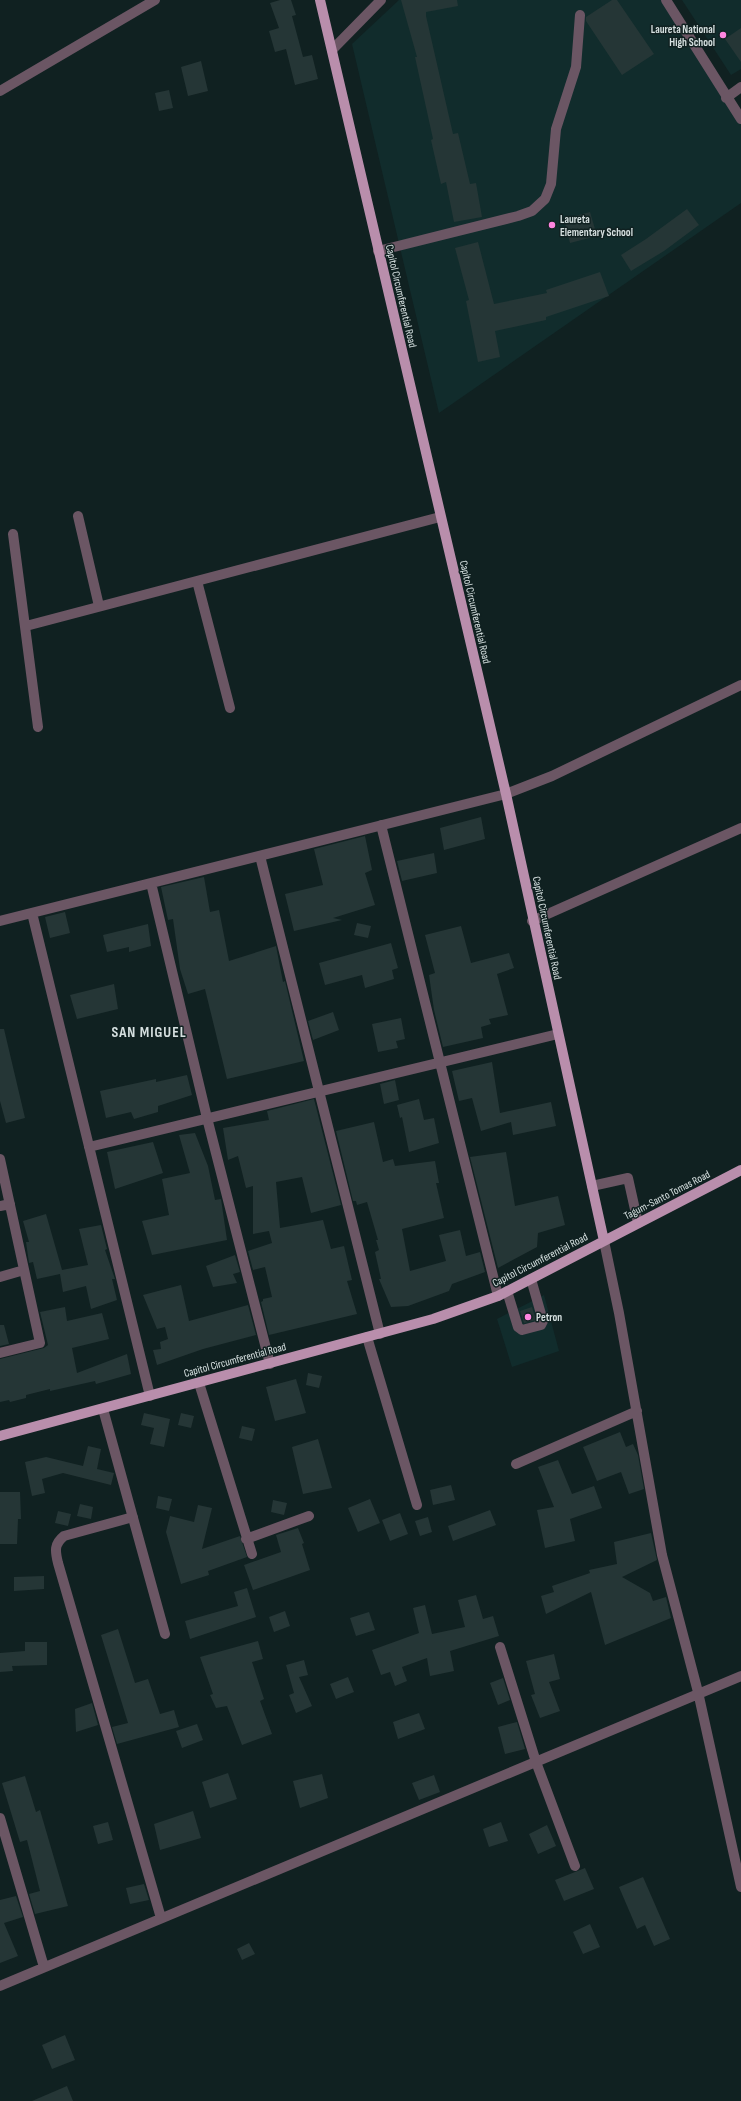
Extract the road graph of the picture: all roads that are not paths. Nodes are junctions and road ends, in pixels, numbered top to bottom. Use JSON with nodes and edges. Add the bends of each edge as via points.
{"nodes":[{"id":1,"x":155,"y":0,"type":"edge"},
{"id":2,"x":320,"y":0,"type":"edge"},
{"id":3,"x":381,"y":0,"type":"edge"},
{"id":4,"x":666,"y":0,"type":"edge"},
{"id":5,"x":580,"y":15,"type":"dead end"},
{"id":6,"x":332,"y":50,"type":"junction"},
{"id":7,"x":741,"y":87,"type":"edge"},
{"id":8,"x":0,"y":91,"type":"edge"},
{"id":9,"x":726,"y":98,"type":"junction"},
{"id":10,"x":741,"y":119,"type":"edge"},
{"id":11,"x":378,"y":251,"type":"junction"},
{"id":12,"x":78,"y":516,"type":"dead end"},
{"id":13,"x":440,"y":517,"type":"junction"},
{"id":14,"x":13,"y":534,"type":"dead end"},
{"id":15,"x":197,"y":581,"type":"junction"},
{"id":16,"x":99,"y":606,"type":"junction"},
{"id":17,"x":26,"y":626,"type":"junction"},
{"id":18,"x":741,"y":685,"type":"edge"},
{"id":19,"x":230,"y":708,"type":"dead end"},
{"id":20,"x":38,"y":727,"type":"dead end"},
{"id":21,"x":506,"y":794,"type":"junction"},
{"id":22,"x":381,"y":825,"type":"junction"},
{"id":23,"x":741,"y":828,"type":"edge"},
{"id":24,"x":260,"y":856,"type":"junction"},
{"id":25,"x":150,"y":883,"type":"junction"},
{"id":26,"x":32,"y":913,"type":"junction"},
{"id":27,"x":0,"y":921,"type":"edge"},
{"id":28,"x":532,"y":921,"type":"junction"},
{"id":29,"x":558,"y":1034,"type":"junction"},
{"id":30,"x":440,"y":1062,"type":"junction"},
{"id":31,"x":320,"y":1092,"type":"junction"},
{"id":32,"x":207,"y":1118,"type":"junction"},
{"id":33,"x":88,"y":1147,"type":"junction"},
{"id":34,"x":0,"y":1159,"type":"edge"},
{"id":35,"x":741,"y":1170,"type":"edge"},
{"id":36,"x":592,"y":1186,"type":"junction"},
{"id":37,"x":5,"y":1205,"type":"edge"},
{"id":38,"x":638,"y":1223,"type":"junction"},
{"id":39,"x":604,"y":1241,"type":"junction"},
{"id":40,"x":24,"y":1270,"type":"junction"},
{"id":41,"x":0,"y":1276,"type":"edge"},
{"id":42,"x":531,"y":1279,"type":"junction"},
{"id":43,"x":507,"y":1291,"type":"junction"},
{"id":44,"x":498,"y":1296,"type":"junction"},
{"id":45,"x":380,"y":1334,"type":"junction"},
{"id":46,"x":367,"y":1337,"type":"junction"},
{"id":47,"x":0,"y":1353,"type":"edge"},
{"id":48,"x":270,"y":1364,"type":"junction"},
{"id":49,"x":199,"y":1383,"type":"junction"},
{"id":50,"x":150,"y":1396,"type":"junction"},
{"id":51,"x":103,"y":1409,"type":"junction"},
{"id":52,"x":637,"y":1411,"type":"junction"},
{"id":53,"x":0,"y":1436,"type":"edge"},
{"id":54,"x":516,"y":1464,"type":"dead end"},
{"id":55,"x":417,"y":1505,"type":"dead end"},
{"id":56,"x":309,"y":1516,"type":"dead end"},
{"id":57,"x":133,"y":1517,"type":"junction"},
{"id":58,"x":246,"y":1538,"type":"junction"},
{"id":59,"x":252,"y":1554,"type":"dead end"},
{"id":60,"x":165,"y":1634,"type":"dead end"},
{"id":61,"x":500,"y":1647,"type":"dead end"},
{"id":62,"x":741,"y":1676,"type":"edge"},
{"id":63,"x":698,"y":1692,"type":"junction"},
{"id":64,"x":536,"y":1762,"type":"junction"},
{"id":65,"x":0,"y":1818,"type":"edge"},
{"id":66,"x":575,"y":1866,"type":"dead end"},
{"id":67,"x":741,"y":1887,"type":"edge"},
{"id":68,"x":161,"y":1918,"type":"junction"},
{"id":69,"x":44,"y":1967,"type":"junction"},
{"id":70,"x":0,"y":1986,"type":"edge"}],
"edges":[{"from":1,"to":8,"type":"street"},
{"from":2,"to":6,"type":"main road","name":"Capitol Circumferential Road"},
{"from":3,"to":6,"type":"street"},
{"from":4,"to":9,"type":"street"},
{"from":5,"to":11,"type":"street","via":[[576,67],[556,130],[551,184],[545,199],[532,211],[518,216]]},
{"from":6,"to":11,"type":"main road","name":"Capitol Circumferential Road"},
{"from":7,"to":9,"type":"street"},
{"from":9,"to":10,"type":"street"},
{"from":11,"to":13,"type":"main road","name":"Capitol Circumferential Road"},
{"from":12,"to":16,"type":"street"},
{"from":13,"to":15,"type":"street"},
{"from":13,"to":21,"type":"main road","name":"Capitol Circumferential Road"},
{"from":14,"to":17,"type":"street"},
{"from":15,"to":16,"type":"street"},
{"from":15,"to":19,"type":"street"},
{"from":16,"to":17,"type":"street"},
{"from":17,"to":20,"type":"street"},
{"from":18,"to":21,"type":"street","via":[[552,776]]},
{"from":21,"to":22,"type":"street"},
{"from":21,"to":28,"type":"main road","name":"Capitol Circumferential Road"},
{"from":22,"to":24,"type":"street"},
{"from":22,"to":30,"type":"street"},
{"from":23,"to":28,"type":"street"},
{"from":24,"to":25,"type":"street"},
{"from":24,"to":31,"type":"street"},
{"from":25,"to":26,"type":"street"},
{"from":25,"to":32,"type":"street"},
{"from":26,"to":27,"type":"street"},
{"from":26,"to":33,"type":"street"},
{"from":28,"to":29,"type":"main road","name":"Capitol Circumferential Road"},
{"from":29,"to":30,"type":"street"},
{"from":29,"to":36,"type":"main road","name":"Capitol Circumferential Road"},
{"from":30,"to":31,"type":"street"},
{"from":30,"to":44,"type":"street"},
{"from":31,"to":32,"type":"street"},
{"from":31,"to":45,"type":"street"},
{"from":32,"to":33,"type":"street"},
{"from":32,"to":48,"type":"street"},
{"from":33,"to":50,"type":"street"},
{"from":34,"to":37,"type":"street"},
{"from":35,"to":38,"type":"main road","name":"Tagum-Santo Tomas Road"},
{"from":36,"to":38,"type":"street","via":[[628,1178]]},
{"from":36,"to":39,"type":"main road","name":"Capitol Circumferential Road"},
{"from":37,"to":40,"type":"street"},
{"from":38,"to":39,"type":"main road","name":"Tagum-Santo Tomas Road"},
{"from":39,"to":42,"type":"main road","name":"Capitol Circumferential Road"},
{"from":39,"to":52,"type":"street"},
{"from":40,"to":41,"type":"street"},
{"from":40,"to":47,"type":"street","via":[[40,1343]]},
{"from":42,"to":43,"type":"main road","name":"Capitol Circumferential Road"},
{"from":42,"to":43,"type":"street","via":[[543,1321],[541,1325],[522,1330],[518,1327]]},
{"from":43,"to":44,"type":"main road","name":"Capitol Circumferential Road"},
{"from":44,"to":45,"type":"main road","name":"Capitol Circumferential Road","via":[[453,1313]]},
{"from":45,"to":46,"type":"main road","name":"Capitol Circumferential Road"},
{"from":46,"to":48,"type":"main road","name":"Capitol Circumferential Road"},
{"from":46,"to":55,"type":"street"},
{"from":48,"to":49,"type":"main road","name":"Capitol Circumferential Road"},
{"from":49,"to":50,"type":"main road","name":"Capitol Circumferential Road"},
{"from":49,"to":58,"type":"street"},
{"from":50,"to":51,"type":"main road","name":"Capitol Circumferential Road"},
{"from":51,"to":53,"type":"main road","name":"Capitol Circumferential Road"},
{"from":51,"to":57,"type":"street"},
{"from":52,"to":54,"type":"street"},
{"from":52,"to":63,"type":"street","via":[[662,1555]]},
{"from":56,"to":58,"type":"street"},
{"from":57,"to":60,"type":"street"},
{"from":57,"to":68,"type":"street","via":[[64,1536],[57,1541],[55,1548]]},
{"from":58,"to":59,"type":"street"},
{"from":61,"to":64,"type":"street"},
{"from":62,"to":63,"type":"street"},
{"from":63,"to":64,"type":"street"},
{"from":63,"to":67,"type":"street"},
{"from":64,"to":66,"type":"street"},
{"from":64,"to":68,"type":"street"},
{"from":65,"to":69,"type":"street"},
{"from":68,"to":69,"type":"street"},
{"from":69,"to":70,"type":"street"}]}
